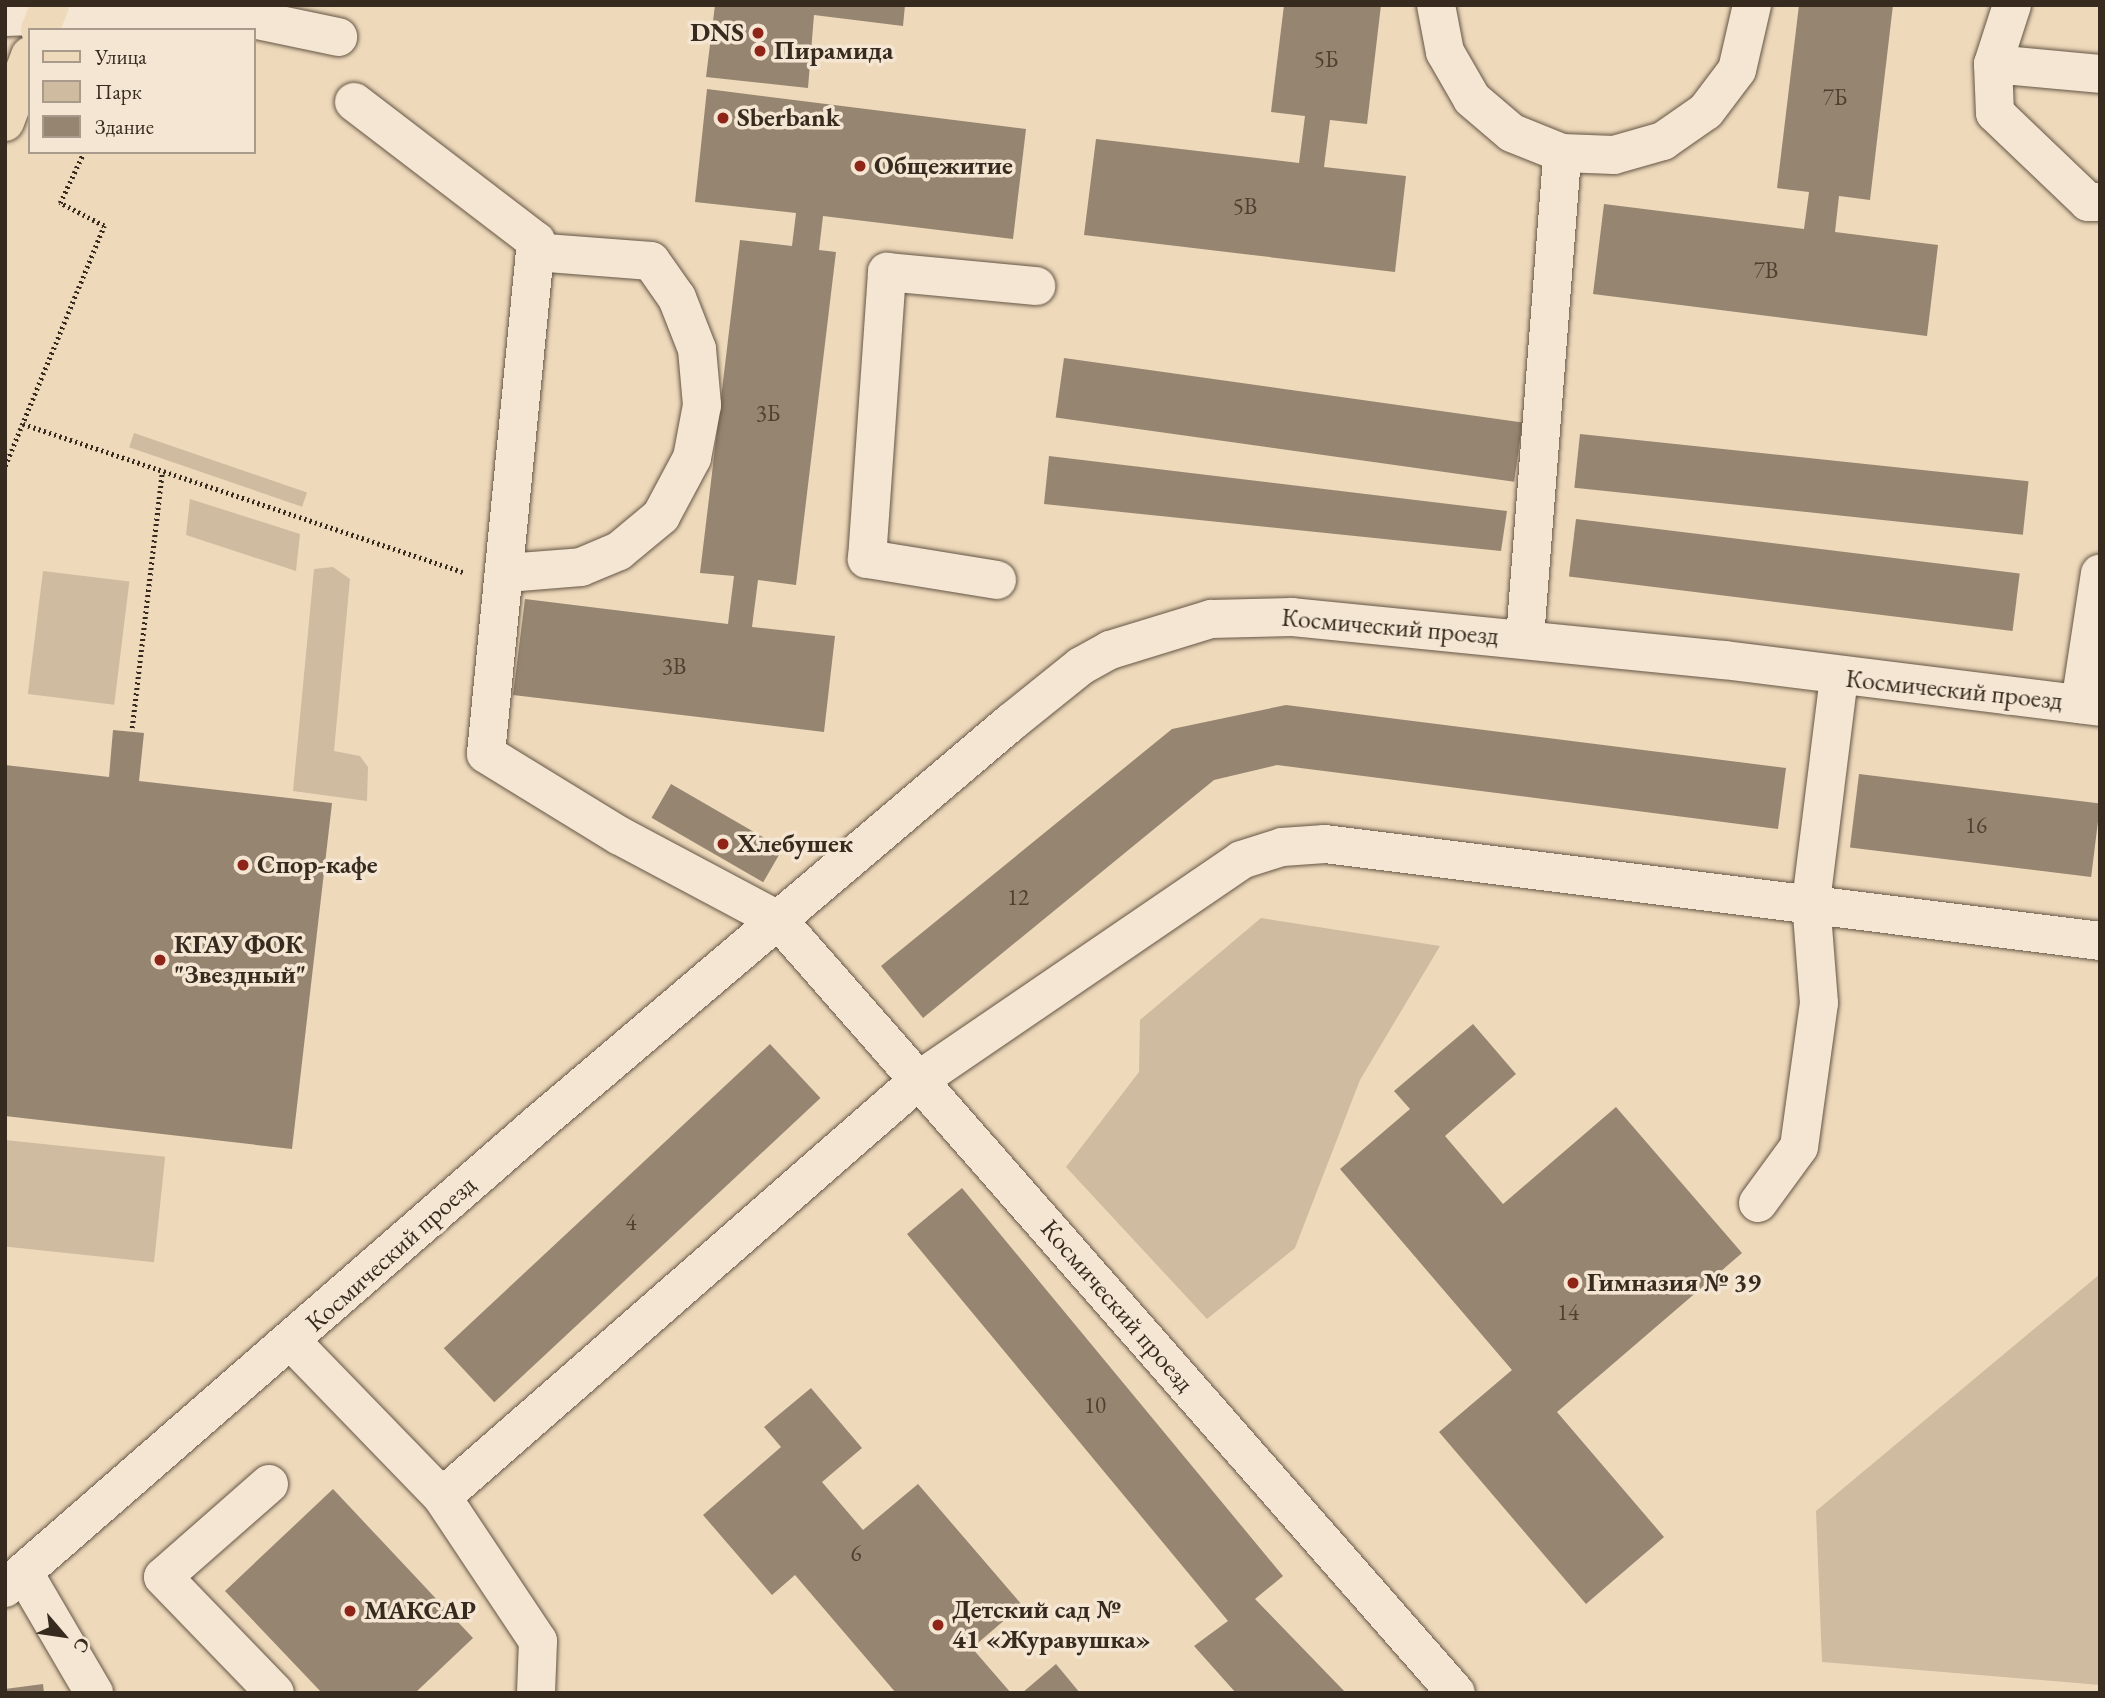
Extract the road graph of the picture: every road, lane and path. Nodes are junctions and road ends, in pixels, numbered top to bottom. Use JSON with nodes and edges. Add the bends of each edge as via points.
{"nodes":[{"id":1,"x":1436,"y":5,"type":"edge"},
{"id":2,"x":1752,"y":5,"type":"edge"},
{"id":3,"x":2012,"y":5,"type":"edge"},
{"id":4,"x":271,"y":13,"type":"edge"},
{"id":5,"x":5,"y":17,"type":"edge"},
{"id":6,"x":45,"y":17,"type":"edge"},
{"id":7,"x":338,"y":37,"type":"dead end"},
{"id":8,"x":28,"y":62,"type":"edge"},
{"id":9,"x":1993,"y":64,"type":"junction"},
{"id":10,"x":2100,"y":74,"type":"edge"},
{"id":11,"x":354,"y":102,"type":"dead end"},
{"id":12,"x":5,"y":122,"type":"edge"},
{"id":13,"x":1562,"y":153,"type":"junction"},
{"id":14,"x":83,"y":154,"type":"edge"},
{"id":15,"x":2100,"y":202,"type":"edge"},
{"id":16,"x":535,"y":252,"type":"junction"},
{"id":17,"x":1036,"y":286,"type":"dead end"},
{"id":18,"x":23,"y":424,"type":"junction"},
{"id":19,"x":5,"y":466,"type":"edge"},
{"id":20,"x":162,"y":474,"type":"junction"},
{"id":21,"x":507,"y":573,"type":"junction"},
{"id":22,"x":2100,"y":574,"type":"edge"},
{"id":23,"x":997,"y":580,"type":"dead end"},
{"id":24,"x":1525,"y":638,"type":"junction"},
{"id":25,"x":1839,"y":677,"type":"junction"},
{"id":26,"x":2090,"y":705,"type":"edge"},
{"id":27,"x":132,"y":728,"type":"dead end"},
{"id":28,"x":1811,"y":902,"type":"junction"},
{"id":29,"x":778,"y":920,"type":"junction"},
{"id":30,"x":2100,"y":941,"type":"edge"},
{"id":31,"x":919,"y":1080,"type":"junction"},
{"id":32,"x":1758,"y":1203,"type":"dead end"},
{"id":33,"x":292,"y":1342,"type":"junction"},
{"id":34,"x":269,"y":1485,"type":"dead end"},
{"id":35,"x":442,"y":1497,"type":"junction"},
{"id":36,"x":15,"y":1581,"type":"edge"},
{"id":37,"x":94,"y":1693,"type":"edge"},
{"id":38,"x":275,"y":1693,"type":"edge"},
{"id":39,"x":536,"y":1693,"type":"edge"},
{"id":40,"x":1456,"y":1693,"type":"edge"}],
"edges":[{"from":1,"to":13,"type":"street","via":[[1445,52],[1472,99],[1512,133]]},
{"from":2,"to":13,"type":"street","via":[[1737,70],[1706,111],[1651,145],[1614,155]]},
{"from":3,"to":9,"type":"street"},
{"from":4,"to":6,"type":"street","via":[[209,10]]},
{"from":4,"to":7,"type":"street"},
{"from":5,"to":6,"type":"street"},
{"from":8,"to":12,"type":"main road"},
{"from":9,"to":10,"type":"street"},
{"from":9,"to":15,"type":"street","via":[[1996,113],[2088,202]]},
{"from":11,"to":16,"type":"street","via":[[536,241]]},
{"from":13,"to":24,"type":"street"},
{"from":14,"to":18,"type":"path","via":[[60,203],[104,226]]},
{"from":16,"to":21,"type":"street"},
{"from":16,"to":21,"type":"street","via":[[651,261],[677,298],[697,349],[702,405],[692,458],[661,516],[619,551],[582,567]]},
{"from":17,"to":23,"type":"street","via":[[887,272],[867,559]]},
{"from":18,"to":19,"type":"path"},
{"from":18,"to":20,"type":"path"},
{"from":20,"to":21,"type":"path","via":[[461,573]]},
{"from":20,"to":27,"type":"path"},
{"from":21,"to":29,"type":"street","via":[[486,754],[620,836]]},
{"from":22,"to":26,"type":"street"},
{"from":24,"to":25,"type":"street","name":"Космический проезд"},
{"from":24,"to":29,"type":"street","name":"Космический проезд","via":[[1292,617],[1211,619],[1137,640],[1081,666]]},
{"from":25,"to":26,"type":"street","name":"Космический проезд"},
{"from":25,"to":28,"type":"street"},
{"from":28,"to":30,"type":"street"},
{"from":28,"to":31,"type":"street","via":[[1325,844],[1282,847],[1241,860],[1196,887]]},
{"from":28,"to":32,"type":"street","via":[[1819,1003],[1799,1147]]},
{"from":29,"to":31,"type":"street","name":"Космический проезд"},
{"from":29,"to":33,"type":"street","name":"Космический проезд"},
{"from":31,"to":35,"type":"street"},
{"from":31,"to":40,"type":"street","name":"Космический проезд"},
{"from":33,"to":35,"type":"street"},
{"from":33,"to":36,"type":"street","name":"Космический проезд"},
{"from":34,"to":38,"type":"street","via":[[163,1577]]},
{"from":35,"to":39,"type":"street","via":[[538,1641]]},
{"from":36,"to":37,"type":"street"}]}
